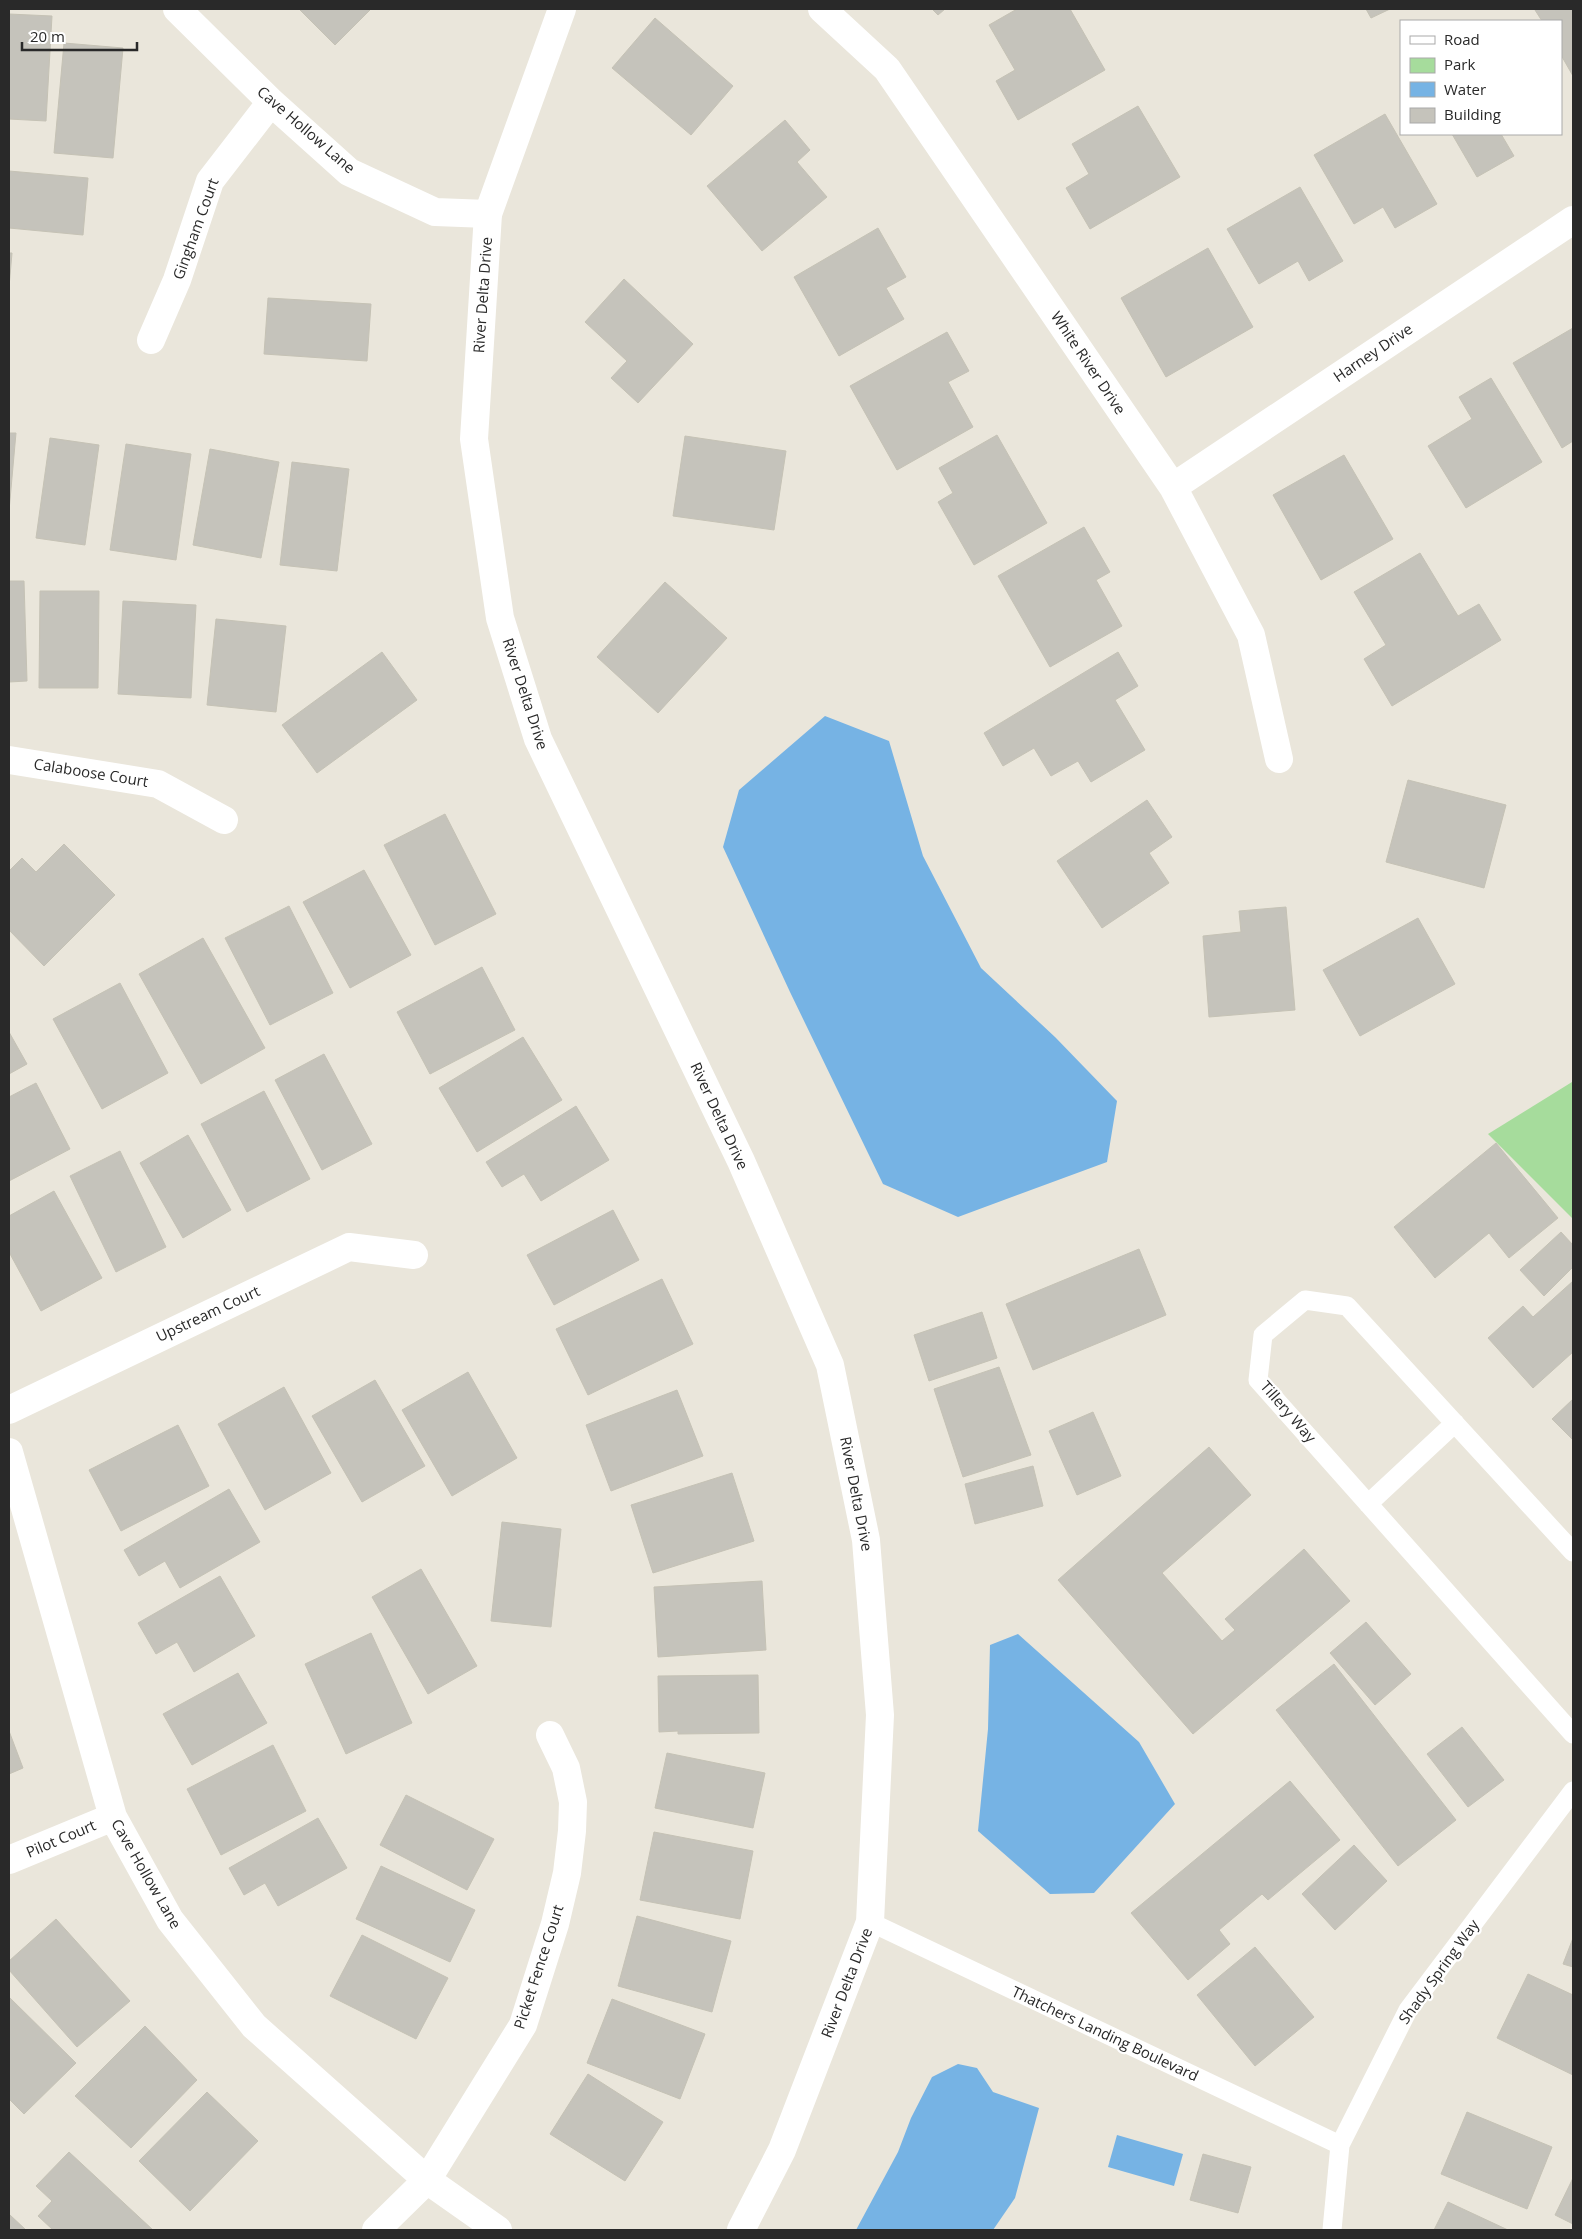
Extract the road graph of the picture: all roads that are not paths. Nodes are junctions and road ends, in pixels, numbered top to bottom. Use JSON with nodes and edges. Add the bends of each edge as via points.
{"nodes":[{"id":1,"x":177,"y":9,"type":"edge"},
{"id":2,"x":562,"y":9,"type":"edge"},
{"id":3,"x":822,"y":9,"type":"edge"},
{"id":4,"x":271,"y":102,"type":"junction"},
{"id":5,"x":488,"y":214,"type":"junction"},
{"id":6,"x":1573,"y":220,"type":"edge"},
{"id":7,"x":151,"y":340,"type":"dead end"},
{"id":8,"x":1173,"y":486,"type":"junction"},
{"id":9,"x":1279,"y":759,"type":"dead end"},
{"id":10,"x":9,"y":760,"type":"edge"},
{"id":11,"x":224,"y":820,"type":"dead end"},
{"id":12,"x":414,"y":1255,"type":"dead end"},
{"id":13,"x":9,"y":1410,"type":"edge"},
{"id":14,"x":1455,"y":1423,"type":"junction"},
{"id":15,"x":9,"y":1452,"type":"edge"},
{"id":16,"x":1368,"y":1504,"type":"junction"},
{"id":17,"x":1573,"y":1552,"type":"edge"},
{"id":18,"x":1573,"y":1734,"type":"edge"},
{"id":19,"x":550,"y":1735,"type":"dead end"},
{"id":20,"x":1573,"y":1791,"type":"edge"},
{"id":21,"x":113,"y":1817,"type":"junction"},
{"id":22,"x":9,"y":1860,"type":"edge"},
{"id":23,"x":870,"y":1922,"type":"junction"},
{"id":24,"x":1340,"y":2145,"type":"junction"},
{"id":25,"x":427,"y":2180,"type":"junction"},
{"id":26,"x":376,"y":2230,"type":"edge"},
{"id":27,"x":498,"y":2230,"type":"edge"},
{"id":28,"x":741,"y":2230,"type":"edge"},
{"id":29,"x":1332,"y":2230,"type":"edge"}],
"edges":[{"from":1,"to":4,"type":"street","name":"Cave Hollow Lane"},
{"from":2,"to":5,"type":"street","name":"River Delta Drive"},
{"from":3,"to":8,"type":"street","name":"White River Drive","via":[[887,69]]},
{"from":4,"to":5,"type":"street","name":"Cave Hollow Lane","via":[[349,172],[435,212]]},
{"from":4,"to":7,"type":"street","name":"Gingham Court","via":[[210,181],[177,280]]},
{"from":5,"to":23,"type":"street","name":"River Delta Drive","via":[[474,439],[500,618],[538,739],[741,1161],[830,1365],[866,1540],[880,1715]]},
{"from":6,"to":8,"type":"street","name":"Harney Drive"},
{"from":8,"to":9,"type":"street","name":"White River Drive","via":[[1251,635]]},
{"from":10,"to":11,"type":"street","name":"Calaboose Court","via":[[158,784]]},
{"from":12,"to":13,"type":"street","name":"Upstream Court","via":[[349,1248]]},
{"from":14,"to":16,"type":"lane"},
{"from":14,"to":16,"type":"lane","name":"Tillery Way","via":[[1347,1306],[1305,1300],[1263,1335],[1258,1380]]},
{"from":14,"to":17,"type":"lane","name":"Tillery Way"},
{"from":15,"to":21,"type":"street","name":"Cave Hollow Lane"},
{"from":16,"to":18,"type":"lane","name":"Tillery Way"},
{"from":19,"to":25,"type":"street","name":"Picket Fence Court","via":[[566,1768],[573,1802],[567,1873],[555,1924],[523,2025]]},
{"from":20,"to":24,"type":"lane","name":"Shady Spring Way","via":[[1408,2010]]},
{"from":21,"to":22,"type":"street","name":"Pilot Court"},
{"from":21,"to":25,"type":"street","name":"Cave Hollow Lane","via":[[170,1920],[254,2026]]},
{"from":23,"to":24,"type":"lane","name":"Thatchers Landing Boulevard"},
{"from":23,"to":28,"type":"street","name":"River Delta Drive","via":[[782,2150]]},
{"from":24,"to":29,"type":"lane","name":"Shady Spring Way"},
{"from":25,"to":26,"type":"street","name":"Picket Fence Court"},
{"from":25,"to":27,"type":"street","name":"Cave Hollow Lane"}]}
